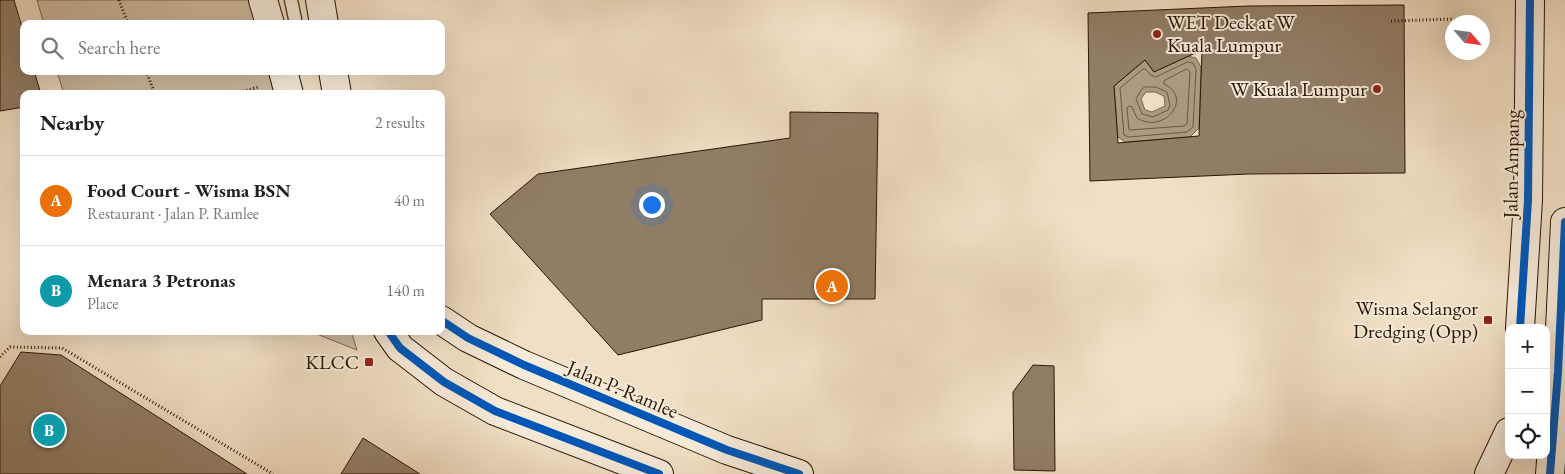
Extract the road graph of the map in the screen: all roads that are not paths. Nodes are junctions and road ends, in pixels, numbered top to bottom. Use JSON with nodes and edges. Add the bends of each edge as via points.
{"nodes":[{"id":1,"x":263,"y":0,"type":"edge"},
{"id":2,"x":291,"y":0,"type":"edge"},
{"id":3,"x":320,"y":0,"type":"edge"},
{"id":4,"x":1530,"y":0,"type":"edge"},
{"id":5,"x":281,"y":20,"type":"edge"},
{"id":6,"x":282,"y":20,"type":"edge"},
{"id":7,"x":323,"y":20,"type":"edge"},
{"id":8,"x":334,"y":75,"type":"edge"},
{"id":9,"x":336,"y":90,"type":"edge"},
{"id":10,"x":1565,"y":222,"type":"edge"},
{"id":11,"x":445,"y":323,"type":"edge"},
{"id":12,"x":1520,"y":324,"type":"edge"},
{"id":13,"x":391,"y":335,"type":"edge"},
{"id":14,"x":1505,"y":440,"type":"edge"},
{"id":15,"x":1506,"y":459,"type":"edge"},
{"id":16,"x":660,"y":474,"type":"edge"},
{"id":17,"x":799,"y":474,"type":"edge"},
{"id":18,"x":1489,"y":474,"type":"edge"},
{"id":19,"x":1504,"y":474,"type":"edge"},
{"id":20,"x":1550,"y":474,"type":"edge"}],
"edges":[{"from":1,"to":5,"type":"street"},
{"from":2,"to":6,"type":"lane"},
{"from":3,"to":7,"type":"street"},
{"from":4,"to":12,"type":"street","name":"Jalan Ampang","via":[[1528,200]]},
{"from":8,"to":9,"type":"street"},
{"from":10,"to":20,"type":"street"},
{"from":11,"to":17,"type":"street","name":"Jalan P. Ramlee","via":[[524,366],[727,450]]},
{"from":13,"to":16,"type":"street","via":[[400,348],[444,382],[494,411]]},
{"from":14,"to":18,"type":"street"},
{"from":15,"to":19,"type":"street"}]}
